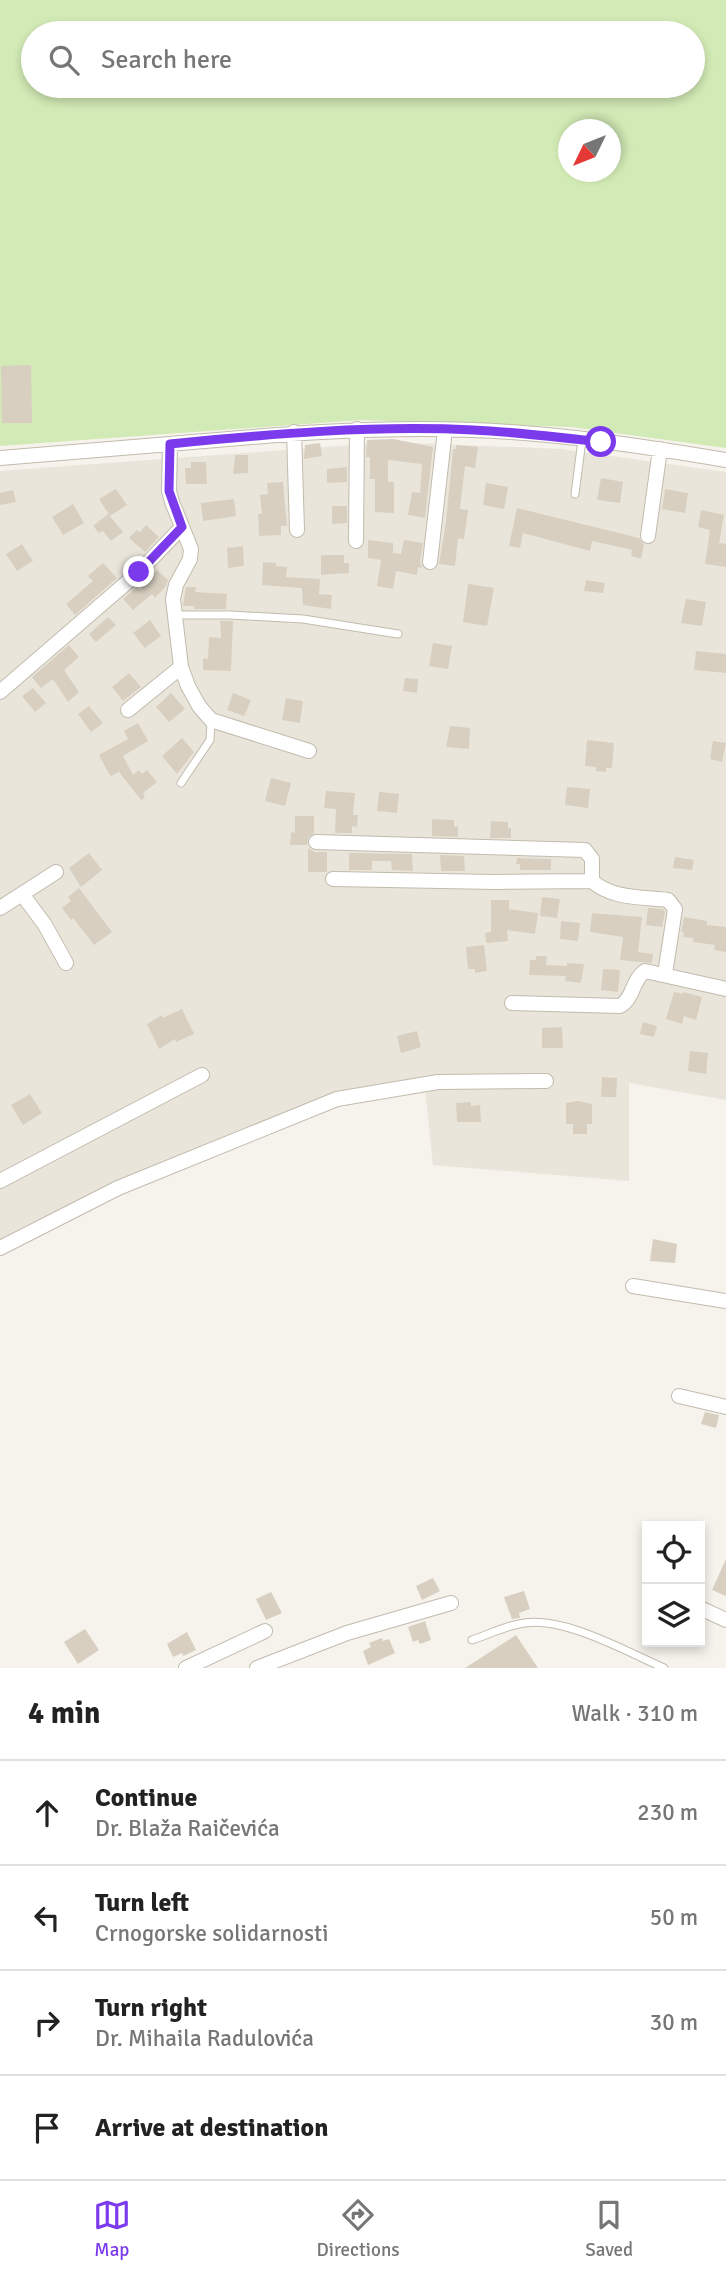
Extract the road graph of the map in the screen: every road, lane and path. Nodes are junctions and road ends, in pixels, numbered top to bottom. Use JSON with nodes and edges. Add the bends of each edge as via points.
{"nodes":[{"id":1,"x":356,"y":429,"type":"junction"},
{"id":2,"x":445,"y":430,"type":"junction"},
{"id":3,"x":294,"y":432,"type":"junction"},
{"id":4,"x":582,"y":440,"type":"junction"},
{"id":5,"x":170,"y":444,"type":"junction"},
{"id":6,"x":660,"y":449,"type":"junction"},
{"id":7,"x":0,"y":458,"type":"edge"},
{"id":8,"x":726,"y":460,"type":"edge"},
{"id":9,"x":575,"y":494,"type":"dead end"},
{"id":10,"x":182,"y":527,"type":"junction"},
{"id":11,"x":298,"y":530,"type":"dead end"},
{"id":12,"x":648,"y":536,"type":"dead end"},
{"id":13,"x":356,"y":541,"type":"dead end"},
{"id":14,"x":430,"y":562,"type":"dead end"},
{"id":15,"x":174,"y":615,"type":"junction"},
{"id":16,"x":398,"y":634,"type":"dead end"},
{"id":17,"x":181,"y":667,"type":"junction"},
{"id":18,"x":0,"y":692,"type":"edge"},
{"id":19,"x":128,"y":710,"type":"dead end"},
{"id":20,"x":211,"y":720,"type":"junction"},
{"id":21,"x":309,"y":751,"type":"dead end"},
{"id":22,"x":181,"y":783,"type":"dead end"},
{"id":23,"x":316,"y":842,"type":"dead end"},
{"id":24,"x":56,"y":872,"type":"dead end"},
{"id":25,"x":333,"y":878,"type":"dead end"},
{"id":26,"x":592,"y":881,"type":"junction"},
{"id":27,"x":22,"y":894,"type":"junction"},
{"id":28,"x":0,"y":908,"type":"edge"},
{"id":29,"x":66,"y":963,"type":"dead end"},
{"id":30,"x":660,"y":973,"type":"junction"},
{"id":31,"x":726,"y":989,"type":"edge"},
{"id":32,"x":512,"y":1003,"type":"dead end"},
{"id":33,"x":202,"y":1075,"type":"dead end"},
{"id":34,"x":546,"y":1081,"type":"dead end"},
{"id":35,"x":0,"y":1181,"type":"edge"},
{"id":36,"x":0,"y":1248,"type":"edge"},
{"id":37,"x":633,"y":1286,"type":"dead end"},
{"id":38,"x":726,"y":1301,"type":"edge"},
{"id":39,"x":679,"y":1396,"type":"dead end"},
{"id":40,"x":726,"y":1407,"type":"edge"},
{"id":41,"x":451,"y":1603,"type":"dead end"},
{"id":42,"x":705,"y":1610,"type":"edge"},
{"id":43,"x":726,"y":1620,"type":"edge"},
{"id":44,"x":265,"y":1631,"type":"dead end"},
{"id":45,"x":472,"y":1640,"type":"dead end"},
{"id":46,"x":186,"y":1668,"type":"edge"},
{"id":47,"x":257,"y":1668,"type":"edge"},
{"id":48,"x":664,"y":1668,"type":"edge"}],
"edges":[{"from":1,"to":2,"type":"street"},
{"from":1,"to":3,"type":"street"},
{"from":1,"to":13,"type":"street"},
{"from":2,"to":4,"type":"street"},
{"from":2,"to":14,"type":"street"},
{"from":3,"to":5,"type":"street"},
{"from":3,"to":11,"type":"street"},
{"from":4,"to":6,"type":"street"},
{"from":4,"to":9,"type":"lane"},
{"from":5,"to":7,"type":"street"},
{"from":5,"to":10,"type":"street","via":[[169,491]]},
{"from":6,"to":8,"type":"street"},
{"from":6,"to":12,"type":"street"},
{"from":10,"to":15,"type":"street","via":[[191,552],[174,591]]},
{"from":10,"to":18,"type":"street","via":[[139,572]]},
{"from":15,"to":16,"type":"lane","via":[[303,619]]},
{"from":15,"to":17,"type":"street"},
{"from":17,"to":19,"type":"street"},
{"from":17,"to":20,"type":"street"},
{"from":20,"to":21,"type":"street"},
{"from":20,"to":22,"type":"lane","via":[[210,740]]},
{"from":23,"to":26,"type":"street","via":[[585,850],[592,859]]},
{"from":24,"to":27,"type":"street"},
{"from":25,"to":26,"type":"street"},
{"from":26,"to":30,"type":"street","via":[[613,894],[673,904]]},
{"from":27,"to":28,"type":"street"},
{"from":27,"to":29,"type":"street","via":[[46,925]]},
{"from":30,"to":31,"type":"street"},
{"from":30,"to":32,"type":"street","via":[[639,975],[620,1006]]},
{"from":33,"to":35,"type":"street"},
{"from":34,"to":36,"type":"street","via":[[438,1083],[337,1099],[118,1188]]},
{"from":37,"to":38,"type":"street"},
{"from":39,"to":40,"type":"street"},
{"from":41,"to":47,"type":"street","via":[[347,1633]]},
{"from":42,"to":43,"type":"street"},
{"from":44,"to":46,"type":"street"},
{"from":45,"to":48,"type":"lane","via":[[520,1623],[549,1622]]}]}
